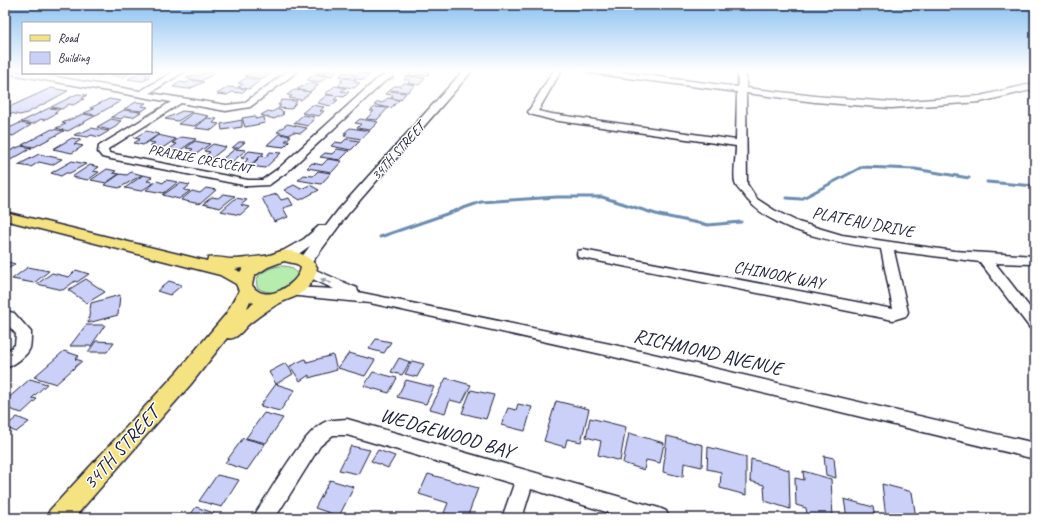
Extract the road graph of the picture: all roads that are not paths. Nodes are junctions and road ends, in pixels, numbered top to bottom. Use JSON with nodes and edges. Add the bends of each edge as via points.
{"nodes":[{"id":1,"x":150,"y":95,"type":"edge"},
{"id":2,"x":260,"y":95,"type":"edge"},
{"id":3,"x":364,"y":95,"type":"edge"},
{"id":4,"x":446,"y":95,"type":"edge"},
{"id":5,"x":543,"y":95,"type":"edge"},
{"id":6,"x":742,"y":95,"type":"edge"},
{"id":7,"x":786,"y":95,"type":"edge"},
{"id":8,"x":995,"y":95,"type":"edge"},
{"id":9,"x":180,"y":100,"type":"junction"},
{"id":10,"x":741,"y":144,"type":"junction"},
{"id":11,"x":343,"y":212,"type":"junction"},
{"id":12,"x":5,"y":216,"type":"edge"},
{"id":13,"x":887,"y":246,"type":"junction"},
{"id":14,"x":583,"y":254,"type":"dead end"},
{"id":15,"x":167,"y":256,"type":"junction"},
{"id":16,"x":284,"y":256,"type":"junction"},
{"id":17,"x":984,"y":258,"type":"junction"},
{"id":18,"x":266,"y":260,"type":"junction"},
{"id":19,"x":1035,"y":260,"type":"edge"},
{"id":20,"x":307,"y":267,"type":"junction"},
{"id":21,"x":246,"y":286,"type":"junction"},
{"id":22,"x":293,"y":292,"type":"junction"},
{"id":23,"x":275,"y":298,"type":"junction"},
{"id":24,"x":370,"y":298,"type":"junction"},
{"id":25,"x":5,"y":316,"type":"edge"},
{"id":26,"x":1035,"y":324,"type":"edge"},
{"id":27,"x":5,"y":362,"type":"edge"},
{"id":28,"x":184,"y":378,"type":"junction"},
{"id":29,"x":1035,"y":451,"type":"edge"},
{"id":30,"x":525,"y":479,"type":"junction"},
{"id":31,"x":58,"y":518,"type":"edge"},
{"id":32,"x":264,"y":518,"type":"edge"},
{"id":33,"x":512,"y":518,"type":"edge"},
{"id":34,"x":659,"y":518,"type":"edge"}],
"edges":[{"from":1,"to":9,"type":"street"},
{"from":2,"to":9,"type":"street","via":[[246,105],[226,108]]},
{"from":3,"to":9,"type":"street","name":"PRAIRIE CRESCENT","via":[[283,170],[265,183],[248,183],[106,155],[103,152],[103,148]]},
{"from":4,"to":11,"type":"street","name":"34TH STREET"},
{"from":5,"to":10,"type":"street","via":[[533,112],[552,117]]},
{"from":6,"to":10,"type":"street","name":"PLATEAU DRIVE"},
{"from":7,"to":8,"type":"street","via":[[891,105],[980,99]]},
{"from":10,"to":13,"type":"street","name":"PLATEAU DRIVE","via":[[741,184],[753,201],[778,217],[811,231]]},
{"from":11,"to":16,"type":"street","name":"34TH STREET","via":[[308,242]]},
{"from":11,"to":20,"type":"street","name":"34TH STREET"},
{"from":12,"to":15,"type":"main road"},
{"from":13,"to":14,"type":"street","name":"CHINOOK WAY","via":[[901,312],[892,315]]},
{"from":13,"to":17,"type":"street","name":"PLATEAU DRIVE"},
{"from":15,"to":18,"type":"main road","via":[[232,264]]},
{"from":15,"to":21,"type":"main road","via":[[225,271]]},
{"from":16,"to":18,"type":"main road"},
{"from":16,"to":20,"type":"main road","via":[[293,256]]},
{"from":17,"to":19,"type":"street","name":"PLATEAU DRIVE"},
{"from":17,"to":26,"type":"street"},
{"from":18,"to":21,"type":"main road","via":[[251,270]]},
{"from":20,"to":22,"type":"main road","via":[[304,282]]},
{"from":24,"to":20,"type":"street","name":"RICHMOND AVENUE","one_way":true,"via":[[324,280]]},
{"from":21,"to":23,"type":"main road","via":[[258,298]]},
{"from":21,"to":28,"type":"main road","name":"34TH STREET","via":[[233,318]]},
{"from":22,"to":23,"type":"main road"},
{"from":22,"to":24,"type":"street","name":"RICHMOND AVENUE"},
{"from":23,"to":28,"type":"main road","name":"34TH STREET","via":[[243,319]]},
{"from":24,"to":29,"type":"street","name":"RICHMOND AVENUE","via":[[610,350]]},
{"from":25,"to":27,"type":"street","via":[[24,332],[22,348]]},
{"from":28,"to":31,"type":"main road","name":"34TH STREET"},
{"from":30,"to":32,"type":"street","name":"WEDGEWOOD BAY","via":[[347,427],[329,428],[314,440]]},
{"from":30,"to":33,"type":"street"},
{"from":30,"to":34,"type":"street","name":"WEDGEWOOD BAY"}]}
